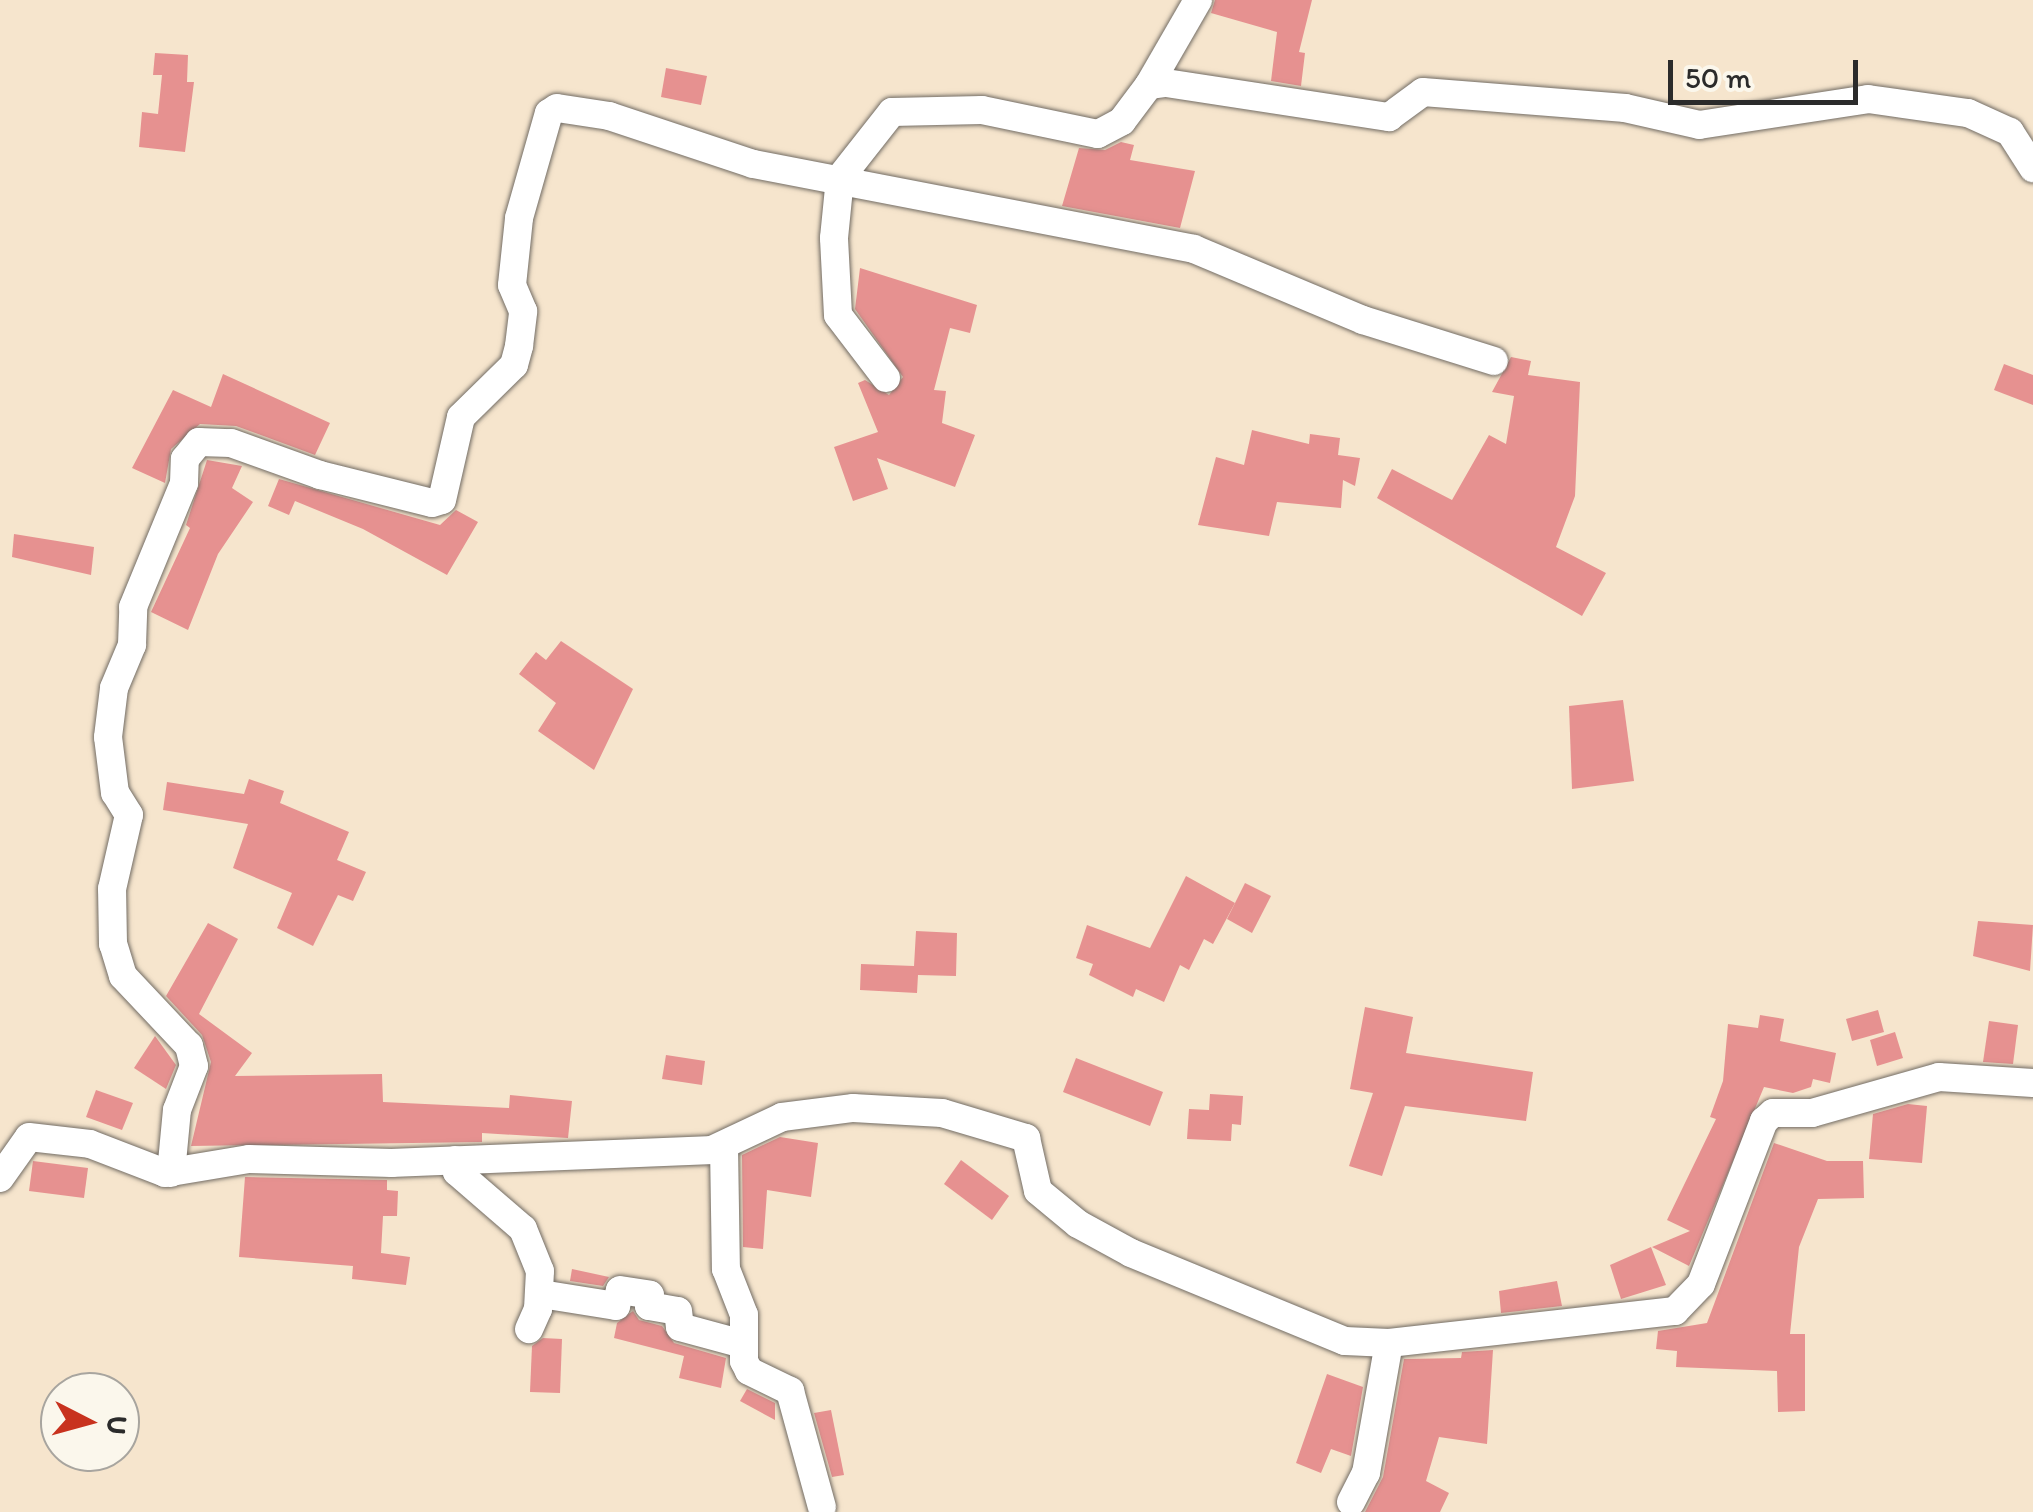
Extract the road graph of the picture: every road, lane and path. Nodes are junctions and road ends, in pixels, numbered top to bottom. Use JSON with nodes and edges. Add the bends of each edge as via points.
{"nodes":[{"id":1,"x":1198,"y":0,"type":"edge"},
{"id":2,"x":1148,"y":85,"type":"junction"},
{"id":3,"x":2033,"y":168,"type":"edge"},
{"id":4,"x":840,"y":178,"type":"junction"},
{"id":5,"x":1494,"y":361,"type":"dead end"},
{"id":6,"x":886,"y":378,"type":"dead end"},
{"id":7,"x":2033,"y":1084,"type":"edge"},
{"id":8,"x":724,"y":1146,"type":"junction"},
{"id":9,"x":455,"y":1160,"type":"junction"},
{"id":10,"x":172,"y":1173,"type":"junction"},
{"id":11,"x":0,"y":1178,"type":"edge"},
{"id":12,"x":541,"y":1294,"type":"junction"},
{"id":13,"x":529,"y":1329,"type":"dead end"},
{"id":14,"x":743,"y":1344,"type":"junction"},
{"id":15,"x":1389,"y":1344,"type":"junction"},
{"id":16,"x":1351,"y":1502,"type":"dead end"},
{"id":17,"x":822,"y":1506,"type":"dead end"}],
"edges":[{"from":1,"to":2,"type":"street"},
{"from":2,"to":3,"type":"street","via":[[1388,118],[1423,92],[1625,108],[1699,124],[1816,104],[1907,102],[1968,113],[2010,132]]},
{"from":2,"to":4,"type":"street","via":[[1122,121],[1098,134],[982,110],[892,112]]},
{"from":4,"to":5,"type":"street","via":[[1194,249],[1363,320]]},
{"from":4,"to":6,"type":"street","via":[[834,238],[838,315]]},
{"from":4,"to":10,"type":"street","via":[[752,164],[609,116],[557,108],[548,113],[532,159],[519,218],[512,285],[524,311],[514,365],[461,417],[442,500],[320,475],[231,443],[199,442],[186,460],[184,483],[133,606],[132,645],[114,688],[108,738],[116,793],[130,815],[112,889],[114,944],[124,976],[189,1046],[194,1066],[177,1110]]},
{"from":7,"to":15,"type":"street","via":[[1938,1077],[1812,1113],[1773,1113],[1764,1121],[1701,1284],[1675,1310]]},
{"from":8,"to":9,"type":"street"},
{"from":8,"to":14,"type":"street","via":[[726,1269],[744,1315]]},
{"from":8,"to":15,"type":"street","via":[[782,1117],[852,1108],[942,1113],[994,1126],[1026,1138],[1038,1190],[1078,1224],[1345,1341]]},
{"from":9,"to":10,"type":"street","via":[[249,1159]]},
{"from":9,"to":12,"type":"street","via":[[457,1172],[523,1229],[540,1270]]},
{"from":10,"to":11,"type":"street","via":[[90,1144],[29,1137]]},
{"from":12,"to":13,"type":"street"},
{"from":12,"to":14,"type":"street","via":[[616,1306],[620,1290],[650,1295],[648,1306],[678,1311],[680,1327]]},
{"from":14,"to":17,"type":"street","via":[[749,1371],[790,1390]]},
{"from":15,"to":16,"type":"street","via":[[1366,1473]]}]}
